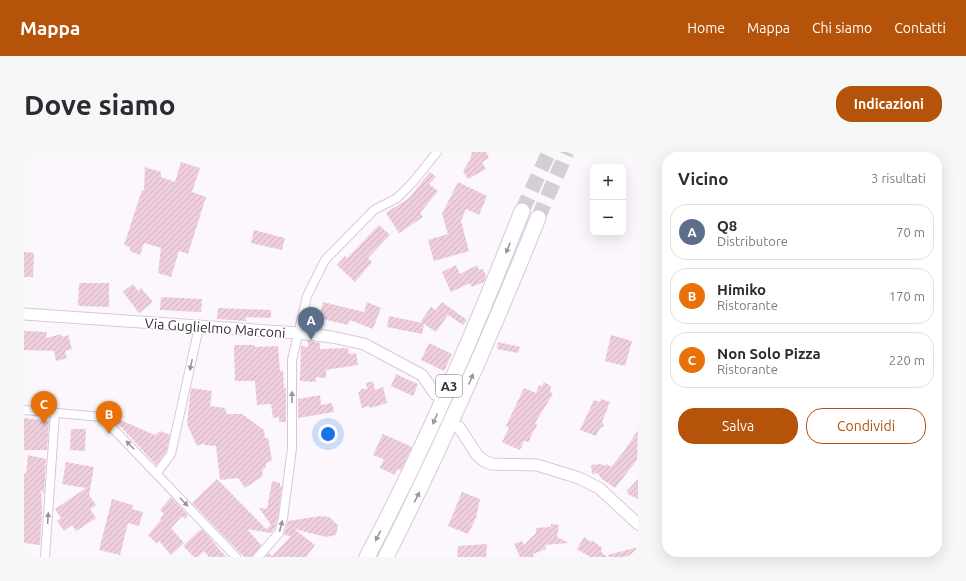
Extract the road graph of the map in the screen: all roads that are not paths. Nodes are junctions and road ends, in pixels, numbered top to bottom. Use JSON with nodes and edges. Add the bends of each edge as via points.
{"nodes":[{"id":1,"x":437,"y":152,"type":"edge"},
{"id":2,"x":522,"y":212,"type":"tunnel mouth"},
{"id":3,"x":538,"y":218,"type":"tunnel mouth"},
{"id":4,"x":24,"y":314,"type":"edge"},
{"id":5,"x":199,"y":327,"type":"junction"},
{"id":6,"x":298,"y":333,"type":"junction"},
{"id":7,"x":436,"y":394,"type":"dead end"},
{"id":8,"x":24,"y":410,"type":"edge"},
{"id":9,"x":55,"y":413,"type":"junction"},
{"id":10,"x":459,"y":427,"type":"dead end"},
{"id":11,"x":157,"y":474,"type":"junction"},
{"id":12,"x":638,"y":524,"type":"edge"},
{"id":13,"x":45,"y":557,"type":"edge"},
{"id":14,"x":236,"y":557,"type":"edge"},
{"id":15,"x":258,"y":557,"type":"edge"},
{"id":16,"x":367,"y":557,"type":"edge"},
{"id":17,"x":386,"y":557,"type":"edge"}],
"edges":[{"from":1,"to":6,"type":"street","via":[[397,198],[374,210],[325,260],[306,296]]},
{"from":2,"to":16,"type":"highway","number":"A3","one_way":true,"via":[[447,392]]},
{"from":17,"to":3,"type":"highway","number":"A3","one_way":true,"via":[[468,386]]},
{"from":4,"to":5,"type":"street","name":"Via Guglielmo Marconi"},
{"from":5,"to":6,"type":"street","name":"Via Guglielmo Marconi"},
{"from":5,"to":11,"type":"street","one_way":true,"via":[[171,454]]},
{"from":6,"to":7,"type":"street","name":"Via Guglielmo Marconi","via":[[364,344],[422,374]]},
{"from":15,"to":6,"type":"street","one_way":true,"via":[[280,533],[283,518],[292,448],[292,360]]},
{"from":8,"to":9,"type":"street"},
{"from":11,"to":9,"type":"street","one_way":true,"via":[[102,416]]},
{"from":13,"to":9,"type":"street","one_way":true},
{"from":10,"to":12,"type":"street","via":[[477,455],[484,461],[492,464],[537,465],[579,478],[599,488]]},
{"from":11,"to":14,"type":"street","one_way":true}]}
